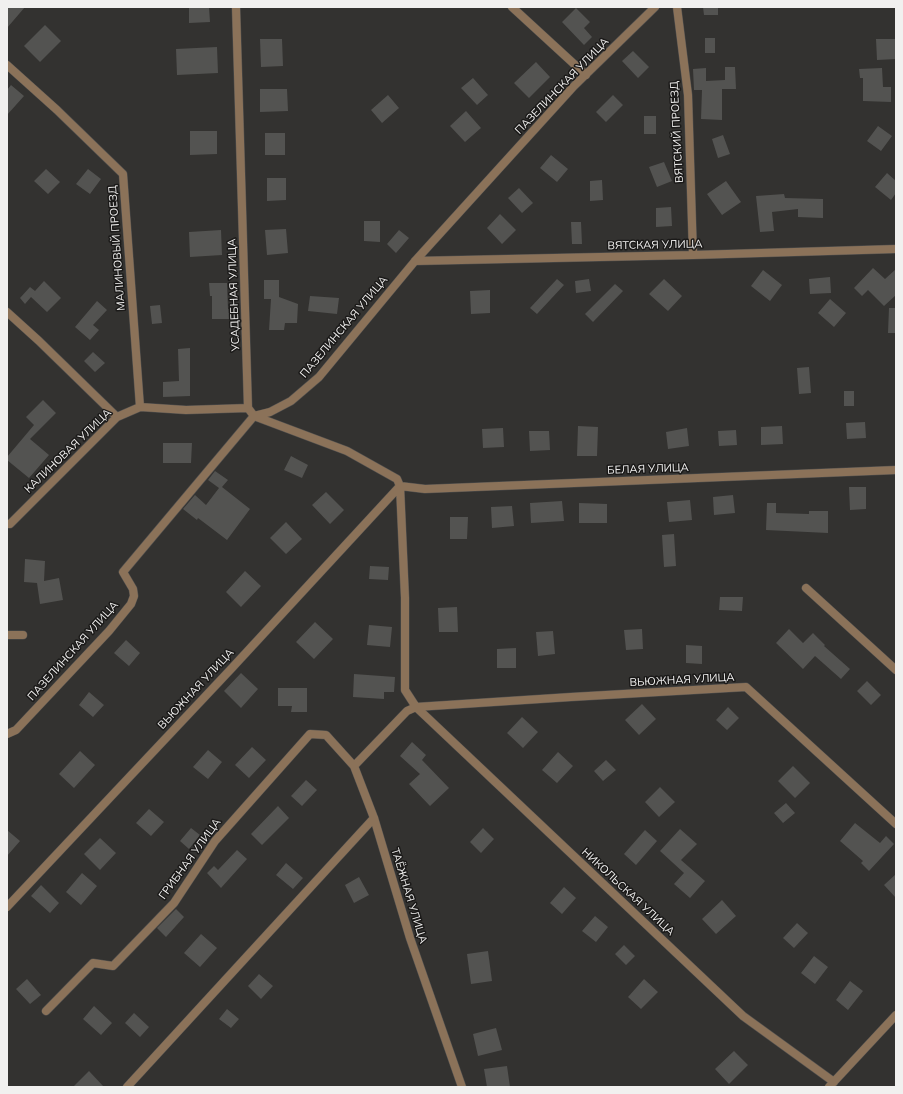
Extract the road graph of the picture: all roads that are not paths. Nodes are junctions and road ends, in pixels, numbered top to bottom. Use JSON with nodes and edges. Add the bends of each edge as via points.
{"nodes":[{"id":1,"x":236,"y":7,"type":"edge"},
{"id":2,"x":512,"y":7,"type":"edge"},
{"id":3,"x":655,"y":7,"type":"edge"},
{"id":4,"x":677,"y":7,"type":"edge"},
{"id":5,"x":7,"y":65,"type":"edge"},
{"id":6,"x":586,"y":75,"type":"junction"},
{"id":7,"x":896,"y":249,"type":"edge"},
{"id":8,"x":693,"y":255,"type":"junction"},
{"id":9,"x":415,"y":261,"type":"junction"},
{"id":10,"x":7,"y":312,"type":"edge"},
{"id":11,"x":140,"y":407,"type":"junction"},
{"id":12,"x":248,"y":408,"type":"junction"},
{"id":13,"x":254,"y":416,"type":"junction"},
{"id":14,"x":117,"y":417,"type":"junction"},
{"id":15,"x":896,"y":470,"type":"edge"},
{"id":16,"x":400,"y":486,"type":"junction"},
{"id":17,"x":7,"y":524,"type":"edge"},
{"id":18,"x":806,"y":588,"type":"dead end"},
{"id":19,"x":7,"y":635,"type":"edge"},
{"id":20,"x":23,"y":635,"type":"dead end"},
{"id":21,"x":896,"y":670,"type":"edge"},
{"id":22,"x":416,"y":707,"type":"junction"},
{"id":23,"x":7,"y":734,"type":"edge"},
{"id":24,"x":310,"y":734,"type":"joint"},
{"id":25,"x":354,"y":766,"type":"junction"},
{"id":26,"x":374,"y":818,"type":"junction"},
{"id":27,"x":896,"y":824,"type":"edge"},
{"id":28,"x":7,"y":906,"type":"edge"},
{"id":29,"x":46,"y":1011,"type":"dead end"},
{"id":30,"x":896,"y":1015,"type":"edge"},
{"id":31,"x":831,"y":1084,"type":"edge"},
{"id":32,"x":127,"y":1087,"type":"edge"},
{"id":33,"x":462,"y":1087,"type":"edge"}],
"edges":[{"from":1,"to":12,"type":"street","name":"УСАДЕБНАЯ УЛИЦА"},
{"from":2,"to":6,"type":"street"},
{"from":3,"to":6,"type":"street","name":"ПАЗЕЛИНСКАЯ УЛИЦА"},
{"from":4,"to":8,"type":"street","name":"ВЯТСКИЙ ПРОЕЗД","via":[[688,95]]},
{"from":5,"to":11,"type":"street","name":"МАЛИНОВЫЙ ПРОЕЗД","via":[[123,174]]},
{"from":6,"to":9,"type":"street","name":"ПАЗЕЛИНСКАЯ УЛИЦА"},
{"from":7,"to":8,"type":"street","name":"ВЯТСКАЯ УЛИЦА"},
{"from":8,"to":9,"type":"street","name":"ВЯТСКАЯ УЛИЦА"},
{"from":9,"to":13,"type":"street","name":"ПАЗЕЛИНСКАЯ УЛИЦА","via":[[319,377],[291,401],[270,412]]},
{"from":10,"to":14,"type":"street"},
{"from":11,"to":12,"type":"street","name":"КАЛИНОВАЯ УЛИЦА","via":[[186,410]]},
{"from":11,"to":14,"type":"street","name":"КАЛИНОВАЯ УЛИЦА"},
{"from":12,"to":13,"type":"street"},
{"from":13,"to":16,"type":"street","via":[[346,451],[396,479]]},
{"from":13,"to":23,"type":"street","name":"ПАЗЕЛИНСКАЯ УЛИЦА","via":[[123,572],[133,589],[131,604],[16,730]]},
{"from":14,"to":17,"type":"street","name":"КАЛИНОВАЯ УЛИЦА","via":[[10,524]]},
{"from":15,"to":16,"type":"street","name":"БЕЛАЯ УЛИЦА","via":[[425,489]]},
{"from":16,"to":22,"type":"street","name":"НИКОЛЬСКАЯ УЛИЦА","via":[[405,598],[405,690]]},
{"from":16,"to":28,"type":"street","name":"ВЬЮЖНАЯ УЛИЦА"},
{"from":18,"to":21,"type":"street"},
{"from":19,"to":20,"type":"street"},
{"from":22,"to":25,"type":"street","via":[[407,711]]},
{"from":22,"to":27,"type":"street","name":"ВЬЮЖНАЯ УЛИЦА","via":[[746,687]]},
{"from":22,"to":31,"type":"street","name":"НИКОЛЬСКАЯ УЛИЦА","via":[[743,1016]]},
{"from":24,"to":25,"type":"street","name":"ТАЁЖНАЯ УЛИЦА","via":[[326,735]]},
{"from":24,"to":29,"type":"street","name":"ГРИБНАЯ УЛИЦА","via":[[215,841],[174,902],[113,966],[93,963]]},
{"from":25,"to":26,"type":"street","name":"ТАЁЖНАЯ УЛИЦА"},
{"from":26,"to":32,"type":"street"},
{"from":26,"to":33,"type":"street","name":"ТАЁЖНАЯ УЛИЦА","via":[[410,938]]},
{"from":30,"to":31,"type":"street"}]}
